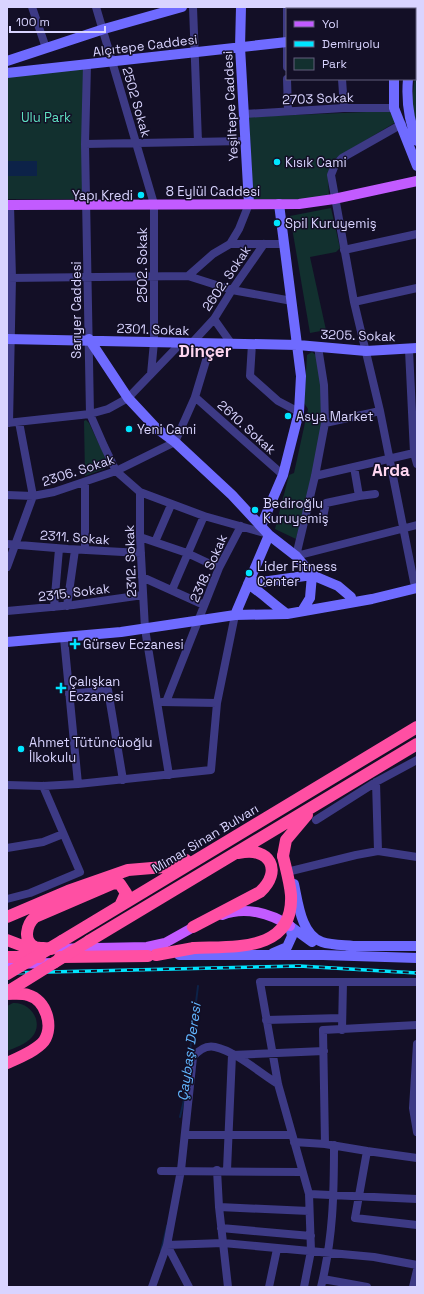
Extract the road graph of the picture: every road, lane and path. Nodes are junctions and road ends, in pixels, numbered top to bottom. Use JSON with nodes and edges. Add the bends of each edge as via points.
{"nodes":[{"id":1,"x":32,"y":7,"type":"edge"},
{"id":2,"x":96,"y":7,"type":"edge"},
{"id":3,"x":182,"y":7,"type":"edge"},
{"id":4,"x":193,"y":7,"type":"edge"},
{"id":5,"x":241,"y":7,"type":"edge"},
{"id":6,"x":155,"y":10,"type":"edge"},
{"id":7,"x":104,"y":29,"type":"junction"},
{"id":8,"x":286,"y":42,"type":"edge"},
{"id":9,"x":240,"y":47,"type":"junction"},
{"id":10,"x":46,"y":48,"type":"junction"},
{"id":11,"x":194,"y":52,"type":"junction"},
{"id":12,"x":7,"y":61,"type":"edge"},
{"id":13,"x":113,"y":62,"type":"junction"},
{"id":14,"x":87,"y":65,"type":"junction"},
{"id":15,"x":7,"y":73,"type":"edge"},
{"id":16,"x":287,"y":80,"type":"edge"},
{"id":17,"x":342,"y":80,"type":"edge"},
{"id":18,"x":394,"y":80,"type":"edge"},
{"id":19,"x":408,"y":80,"type":"edge"},
{"id":20,"x":408,"y":107,"type":"junction"},
{"id":21,"x":344,"y":108,"type":"junction"},
{"id":22,"x":394,"y":108,"type":"junction"},
{"id":23,"x":288,"y":111,"type":"junction"},
{"id":24,"x":244,"y":114,"type":"junction"},
{"id":25,"x":402,"y":124,"type":"junction"},
{"id":26,"x":417,"y":139,"type":"edge"},
{"id":27,"x":245,"y":141,"type":"junction"},
{"id":28,"x":198,"y":142,"type":"junction"},
{"id":29,"x":137,"y":143,"type":"junction"},
{"id":30,"x":85,"y":144,"type":"junction"},
{"id":31,"x":417,"y":166,"type":"edge"},
{"id":32,"x":417,"y":176,"type":"edge"},
{"id":33,"x":417,"y":181,"type":"edge"},
{"id":34,"x":334,"y":197,"type":"junction"},
{"id":35,"x":85,"y":202,"type":"junction"},
{"id":36,"x":154,"y":202,"type":"junction"},
{"id":37,"x":249,"y":202,"type":"junction"},
{"id":38,"x":8,"y":204,"type":"edge"},
{"id":39,"x":279,"y":204,"type":"junction"},
{"id":40,"x":417,"y":234,"type":"edge"},
{"id":41,"x":230,"y":244,"type":"junction"},
{"id":42,"x":264,"y":244,"type":"junction"},
{"id":43,"x":283,"y":244,"type":"junction"},
{"id":44,"x":344,"y":250,"type":"junction"},
{"id":45,"x":154,"y":276,"type":"junction"},
{"id":46,"x":188,"y":276,"type":"junction"},
{"id":47,"x":89,"y":277,"type":"junction"},
{"id":48,"x":10,"y":278,"type":"edge"},
{"id":49,"x":417,"y":288,"type":"edge"},
{"id":50,"x":232,"y":290,"type":"junction"},
{"id":51,"x":292,"y":301,"type":"junction"},
{"id":52,"x":354,"y":302,"type":"junction"},
{"id":53,"x":214,"y":319,"type":"junction"},
{"id":54,"x":9,"y":339,"type":"edge"},
{"id":55,"x":89,"y":339,"type":"junction"},
{"id":56,"x":154,"y":342,"type":"junction"},
{"id":57,"x":186,"y":343,"type":"junction"},
{"id":58,"x":231,"y":343,"type":"junction"},
{"id":59,"x":211,"y":344,"type":"junction"},
{"id":60,"x":252,"y":344,"type":"junction"},
{"id":61,"x":298,"y":345,"type":"junction"},
{"id":62,"x":318,"y":347,"type":"junction"},
{"id":63,"x":413,"y":349,"type":"edge"},
{"id":64,"x":366,"y":351,"type":"junction"},
{"id":65,"x":151,"y":374,"type":"junction"},
{"id":66,"x":9,"y":379,"type":"edge"},
{"id":67,"x":195,"y":397,"type":"junction"},
{"id":68,"x":128,"y":398,"type":"junction"},
{"id":69,"x":380,"y":411,"type":"junction"},
{"id":70,"x":299,"y":412,"type":"junction"},
{"id":71,"x":90,"y":414,"type":"junction"},
{"id":72,"x":19,"y":422,"type":"junction"},
{"id":73,"x":8,"y":423,"type":"edge"},
{"id":74,"x":325,"y":423,"type":"junction"},
{"id":75,"x":175,"y":442,"type":"junction"},
{"id":76,"x":414,"y":453,"type":"junction"},
{"id":77,"x":388,"y":459,"type":"junction"},
{"id":78,"x":417,"y":464,"type":"edge"},
{"id":79,"x":354,"y":467,"type":"junction"},
{"id":80,"x":116,"y":471,"type":"junction"},
{"id":81,"x":284,"y":475,"type":"junction"},
{"id":82,"x":315,"y":476,"type":"junction"},
{"id":83,"x":85,"y":482,"type":"junction"},
{"id":84,"x":140,"y":492,"type":"junction"},
{"id":85,"x":375,"y":494,"type":"dead end"},
{"id":86,"x":7,"y":495,"type":"edge"},
{"id":87,"x":33,"y":496,"type":"junction"},
{"id":88,"x":359,"y":496,"type":"junction"},
{"id":89,"x":171,"y":504,"type":"junction"},
{"id":90,"x":204,"y":516,"type":"junction"},
{"id":91,"x":323,"y":518,"type":"dead end"},
{"id":92,"x":417,"y":525,"type":"edge"},
{"id":93,"x":241,"y":526,"type":"junction"},
{"id":94,"x":261,"y":526,"type":"junction"},
{"id":95,"x":404,"y":528,"type":"junction"},
{"id":96,"x":269,"y":535,"type":"junction"},
{"id":97,"x":140,"y":537,"type":"junction"},
{"id":98,"x":155,"y":542,"type":"junction"},
{"id":99,"x":11,"y":544,"type":"edge"},
{"id":100,"x":59,"y":548,"type":"junction"},
{"id":101,"x":75,"y":550,"type":"junction"},
{"id":102,"x":86,"y":550,"type":"junction"},
{"id":103,"x":141,"y":553,"type":"junction"},
{"id":104,"x":188,"y":553,"type":"junction"},
{"id":105,"x":296,"y":556,"type":"junction"},
{"id":106,"x":7,"y":567,"type":"edge"},
{"id":107,"x":219,"y":568,"type":"junction"},
{"id":108,"x":142,"y":576,"type":"junction"},
{"id":109,"x":312,"y":576,"type":"junction"},
{"id":110,"x":248,"y":584,"type":"junction"},
{"id":111,"x":416,"y":584,"type":"edge"},
{"id":112,"x":172,"y":590,"type":"junction"},
{"id":113,"x":143,"y":595,"type":"junction"},
{"id":114,"x":351,"y":597,"type":"junction"},
{"id":115,"x":204,"y":605,"type":"junction"},
{"id":116,"x":67,"y":606,"type":"junction"},
{"id":117,"x":54,"y":607,"type":"junction"},
{"id":118,"x":7,"y":611,"type":"edge"},
{"id":119,"x":302,"y":611,"type":"junction"},
{"id":120,"x":287,"y":614,"type":"junction"},
{"id":121,"x":235,"y":615,"type":"junction"},
{"id":122,"x":198,"y":620,"type":"junction"},
{"id":123,"x":145,"y":628,"type":"junction"},
{"id":124,"x":64,"y":638,"type":"junction"},
{"id":125,"x":8,"y":641,"type":"edge"},
{"id":126,"x":70,"y":694,"type":"junction"},
{"id":127,"x":156,"y":702,"type":"junction"},
{"id":128,"x":166,"y":702,"type":"junction"},
{"id":129,"x":217,"y":703,"type":"junction"},
{"id":130,"x":417,"y":718,"type":"edge"},
{"id":131,"x":417,"y":727,"type":"edge"},
{"id":132,"x":417,"y":744,"type":"edge"},
{"id":133,"x":385,"y":746,"type":"junction"},
{"id":134,"x":417,"y":760,"type":"edge"},
{"id":135,"x":169,"y":775,"type":"junction"},
{"id":136,"x":123,"y":780,"type":"junction"},
{"id":137,"x":376,"y":782,"type":"junction"},
{"id":138,"x":78,"y":784,"type":"junction"},
{"id":139,"x":7,"y":785,"type":"edge"},
{"id":140,"x":43,"y":786,"type":"junction"},
{"id":141,"x":328,"y":797,"type":"junction"},
{"id":142,"x":316,"y":820,"type":"dead end"},
{"id":143,"x":299,"y":824,"type":"junction"},
{"id":144,"x":63,"y":834,"type":"junction"},
{"id":145,"x":7,"y":848,"type":"edge"},
{"id":146,"x":208,"y":852,"type":"junction"},
{"id":147,"x":378,"y":852,"type":"junction"},
{"id":148,"x":234,"y":854,"type":"junction"},
{"id":149,"x":417,"y":857,"type":"edge"},
{"id":150,"x":154,"y":868,"type":"junction"},
{"id":151,"x":291,"y":871,"type":"junction"},
{"id":152,"x":7,"y":899,"type":"edge"},
{"id":153,"x":120,"y":906,"type":"junction"},
{"id":154,"x":7,"y":912,"type":"edge"},
{"id":155,"x":7,"y":916,"type":"edge"},
{"id":156,"x":290,"y":926,"type":"junction"},
{"id":157,"x":193,"y":927,"type":"junction"},
{"id":158,"x":7,"y":940,"type":"edge"},
{"id":159,"x":353,"y":946,"type":"junction"},
{"id":160,"x":417,"y":946,"type":"edge"},
{"id":161,"x":51,"y":949,"type":"junction"},
{"id":162,"x":7,"y":951,"type":"edge"},
{"id":163,"x":152,"y":956,"type":"junction"},
{"id":164,"x":263,"y":956,"type":"junction"},
{"id":165,"x":7,"y":957,"type":"edge"},
{"id":166,"x":417,"y":958,"type":"edge"},
{"id":167,"x":7,"y":964,"type":"edge"},
{"id":168,"x":7,"y":974,"type":"edge"},
{"id":169,"x":343,"y":982,"type":"junction"},
{"id":170,"x":417,"y":982,"type":"edge"},
{"id":171,"x":7,"y":993,"type":"edge"},
{"id":172,"x":341,"y":1018,"type":"junction"},
{"id":173,"x":266,"y":1020,"type":"junction"},
{"id":174,"x":417,"y":1025,"type":"edge"},
{"id":175,"x":342,"y":1030,"type":"junction"},
{"id":176,"x":417,"y":1044,"type":"edge"},
{"id":177,"x":324,"y":1051,"type":"junction"},
{"id":178,"x":272,"y":1052,"type":"junction"},
{"id":179,"x":232,"y":1054,"type":"junction"},
{"id":180,"x":7,"y":1063,"type":"edge"},
{"id":181,"x":416,"y":1077,"type":"edge"},
{"id":182,"x":278,"y":1084,"type":"junction"},
{"id":183,"x":415,"y":1107,"type":"edge"},
{"id":184,"x":417,"y":1132,"type":"edge"},
{"id":185,"x":185,"y":1135,"type":"junction"},
{"id":186,"x":230,"y":1135,"type":"junction"},
{"id":187,"x":293,"y":1139,"type":"junction"},
{"id":188,"x":325,"y":1144,"type":"junction"},
{"id":189,"x":334,"y":1145,"type":"junction"},
{"id":190,"x":367,"y":1151,"type":"junction"},
{"id":191,"x":417,"y":1158,"type":"edge"},
{"id":192,"x":181,"y":1170,"type":"junction"},
{"id":193,"x":217,"y":1170,"type":"junction"},
{"id":194,"x":228,"y":1170,"type":"junction"},
{"id":195,"x":161,"y":1171,"type":"dead end"},
{"id":196,"x":302,"y":1172,"type":"junction"},
{"id":197,"x":309,"y":1194,"type":"junction"},
{"id":198,"x":334,"y":1195,"type":"junction"},
{"id":199,"x":359,"y":1197,"type":"junction"},
{"id":200,"x":417,"y":1199,"type":"edge"},
{"id":201,"x":219,"y":1207,"type":"junction"},
{"id":202,"x":309,"y":1211,"type":"junction"},
{"id":203,"x":417,"y":1225,"type":"edge"},
{"id":204,"x":221,"y":1228,"type":"junction"},
{"id":205,"x":311,"y":1236,"type":"junction"},
{"id":206,"x":223,"y":1243,"type":"junction"},
{"id":207,"x":167,"y":1245,"type":"junction"},
{"id":208,"x":276,"y":1249,"type":"junction"},
{"id":209,"x":311,"y":1251,"type":"junction"},
{"id":210,"x":328,"y":1254,"type":"junction"},
{"id":211,"x":417,"y":1265,"type":"edge"},
{"id":212,"x":417,"y":1270,"type":"edge"},
{"id":213,"x":322,"y":1283,"type":"edge"},
{"id":214,"x":152,"y":1287,"type":"edge"},
{"id":215,"x":189,"y":1287,"type":"edge"},
{"id":216,"x":228,"y":1287,"type":"edge"},
{"id":217,"x":269,"y":1287,"type":"edge"},
{"id":218,"x":304,"y":1287,"type":"edge"},
{"id":219,"x":367,"y":1287,"type":"edge"},
{"id":220,"x":413,"y":1287,"type":"edge"}],
"edges":[{"from":1,"to":10,"type":"street"},
{"from":2,"to":7,"type":"street","name":"2502 Sokak"},
{"from":3,"to":6,"type":"main road"},
{"from":4,"to":11,"type":"street"},
{"from":5,"to":9,"type":"main road","name":"Yeşiltepe Caddesi"},
{"from":6,"to":7,"type":"main road"},
{"from":7,"to":10,"type":"main road"},
{"from":7,"to":13,"type":"street","name":"2502 Sokak"},
{"from":8,"to":9,"type":"main road","name":"Alçıtepe Caddesi"},
{"from":9,"to":11,"type":"main road","name":"Alçıtepe Caddesi"},
{"from":9,"to":24,"type":"main road","name":"Yeşiltepe Caddesi"},
{"from":10,"to":12,"type":"main road"},
{"from":11,"to":13,"type":"main road","name":"Alçıtepe Caddesi"},
{"from":11,"to":28,"type":"street"},
{"from":13,"to":14,"type":"main road","name":"Alçıtepe Caddesi"},
{"from":13,"to":29,"type":"street","name":"2502 Sokak"},
{"from":14,"to":15,"type":"main road","name":"Alçıtepe Caddesi"},
{"from":14,"to":30,"type":"street","name":"Sarıyer Caddesi"},
{"from":16,"to":23,"type":"street"},
{"from":17,"to":21,"type":"street"},
{"from":18,"to":22,"type":"main road"},
{"from":19,"to":20,"type":"main road"},
{"from":20,"to":22,"type":"main road"},
{"from":20,"to":26,"type":"main road","via":[[411,126]]},
{"from":21,"to":22,"type":"street","name":"2703 Sokak"},
{"from":21,"to":23,"type":"street","name":"2703 Sokak"},
{"from":22,"to":25,"type":"main road"},
{"from":23,"to":24,"type":"street","name":"2703 Sokak"},
{"from":24,"to":27,"type":"main road","name":"Yeşiltepe Caddesi"},
{"from":25,"to":31,"type":"main road"},
{"from":25,"to":34,"type":"street","via":[[342,158],[335,165],[332,175]]},
{"from":27,"to":28,"type":"street"},
{"from":27,"to":37,"type":"main road","name":"Yeşiltepe Caddesi"},
{"from":28,"to":29,"type":"street"},
{"from":29,"to":30,"type":"street"},
{"from":29,"to":36,"type":"street","name":"2502 Sokak"},
{"from":30,"to":35,"type":"street","name":"Sarıyer Caddesi"},
{"from":32,"to":34,"type":"main road"},
{"from":33,"to":34,"type":"main road","name":"8 Eylül Caddesi"},
{"from":34,"to":37,"type":"main road"},
{"from":34,"to":39,"type":"main road","name":"8 Eylül Caddesi","via":[[299,204]]},
{"from":34,"to":44,"type":"street"},
{"from":35,"to":36,"type":"main road","name":"8 Eylül Caddesi"},
{"from":35,"to":38,"type":"main road","name":"8 Eylül Caddesi"},
{"from":35,"to":47,"type":"street","name":"Sarıyer Caddesi"},
{"from":36,"to":37,"type":"main road","name":"8 Eylül Caddesi"},
{"from":36,"to":45,"type":"street","name":"2502. Sokak"},
{"from":37,"to":39,"type":"main road","name":"8 Eylül Caddesi"},
{"from":37,"to":41,"type":"street"},
{"from":38,"to":48,"type":"street"},
{"from":39,"to":43,"type":"main road"},
{"from":40,"to":44,"type":"street"},
{"from":41,"to":42,"type":"street"},
{"from":41,"to":46,"type":"street","via":[[213,254]]},
{"from":42,"to":43,"type":"street"},
{"from":42,"to":50,"type":"street","name":"2602. Sokak"},
{"from":43,"to":51,"type":"main road"},
{"from":44,"to":52,"type":"street"},
{"from":45,"to":46,"type":"street"},
{"from":45,"to":47,"type":"street"},
{"from":45,"to":56,"type":"street","name":"2502. Sokak"},
{"from":46,"to":50,"type":"street"},
{"from":47,"to":48,"type":"street"},
{"from":47,"to":55,"type":"street","name":"Sarıyer Caddesi"},
{"from":48,"to":54,"type":"street"},
{"from":49,"to":52,"type":"street"},
{"from":50,"to":51,"type":"street"},
{"from":50,"to":53,"type":"street","name":"2602. Sokak"},
{"from":51,"to":61,"type":"main road"},
{"from":52,"to":64,"type":"street"},
{"from":53,"to":57,"type":"street","name":"2602. Sokak"},
{"from":53,"to":58,"type":"street"},
{"from":54,"to":55,"type":"main road","name":"2301. Sokak"},
{"from":54,"to":66,"type":"street"},
{"from":55,"to":56,"type":"main road","name":"2301. Sokak"},
{"from":55,"to":68,"type":"main road"},
{"from":55,"to":71,"type":"street","name":"Sarıyer Caddesi"},
{"from":56,"to":57,"type":"main road","name":"2301. Sokak"},
{"from":56,"to":65,"type":"street","name":"2502. Sokak"},
{"from":57,"to":59,"type":"main road","name":"2301. Sokak"},
{"from":57,"to":65,"type":"street","name":"2602. Sokak"},
{"from":58,"to":59,"type":"main road","name":"2301. Sokak"},
{"from":58,"to":60,"type":"main road","name":"2301. Sokak"},
{"from":59,"to":67,"type":"street"},
{"from":60,"to":61,"type":"main road","name":"2301. Sokak"},
{"from":60,"to":70,"type":"street","via":[[250,376],[278,401]]},
{"from":61,"to":62,"type":"main road","name":"3205. Sokak"},
{"from":61,"to":70,"type":"main road","via":[[301,376]]},
{"from":62,"to":64,"type":"main road","name":"3205. Sokak"},
{"from":62,"to":74,"type":"street","via":[[324,385]]},
{"from":63,"to":64,"type":"main road","name":"3205. Sokak"},
{"from":63,"to":76,"type":"street"},
{"from":64,"to":69,"type":"street"},
{"from":65,"to":68,"type":"street","name":"2602. Sokak"},
{"from":66,"to":73,"type":"street"},
{"from":67,"to":75,"type":"street"},
{"from":67,"to":81,"type":"street","name":"2610. Sokak"},
{"from":68,"to":71,"type":"street","name":"2602. Sokak","via":[[108,409]]},
{"from":68,"to":75,"type":"main road","via":[[156,428]]},
{"from":69,"to":74,"type":"street"},
{"from":69,"to":77,"type":"street"},
{"from":70,"to":81,"type":"main road"},
{"from":71,"to":72,"type":"street","name":"2602. Sokak"},
{"from":71,"to":80,"type":"street"},
{"from":72,"to":73,"type":"street","name":"2602. Sokak"},
{"from":72,"to":87,"type":"street"},
{"from":74,"to":82,"type":"street"},
{"from":75,"to":80,"type":"street","name":"2306. Sokak"},
{"from":75,"to":94,"type":"main road","via":[[232,494]]},
{"from":76,"to":77,"type":"street"},
{"from":76,"to":78,"type":"street"},
{"from":77,"to":79,"type":"street"},
{"from":77,"to":95,"type":"street"},
{"from":79,"to":82,"type":"street"},
{"from":79,"to":88,"type":"street"},
{"from":80,"to":83,"type":"street","name":"2306. Sokak"},
{"from":80,"to":84,"type":"street"},
{"from":81,"to":94,"type":"main road"},
{"from":82,"to":105,"type":"street"},
{"from":83,"to":87,"type":"street","name":"2306. Sokak"},
{"from":83,"to":102,"type":"street"},
{"from":84,"to":89,"type":"street"},
{"from":84,"to":97,"type":"street","name":"2312. Sokak"},
{"from":85,"to":88,"type":"street"},
{"from":86,"to":87,"type":"street"},
{"from":87,"to":99,"type":"street","name":"2306. Sokak"},
{"from":88,"to":91,"type":"street","via":[[326,503]]},
{"from":89,"to":90,"type":"street"},
{"from":89,"to":98,"type":"street"},
{"from":90,"to":93,"type":"street"},
{"from":90,"to":104,"type":"street"},
{"from":92,"to":95,"type":"street"},
{"from":93,"to":96,"type":"street"},
{"from":93,"to":107,"type":"street","name":"2318. Sokak"},
{"from":94,"to":96,"type":"main road"},
{"from":95,"to":105,"type":"street"},
{"from":95,"to":111,"type":"street"},
{"from":96,"to":105,"type":"main road"},
{"from":96,"to":110,"type":"main road"},
{"from":97,"to":98,"type":"street"},
{"from":97,"to":103,"type":"street","name":"2312. Sokak"},
{"from":98,"to":104,"type":"street"},
{"from":99,"to":100,"type":"street","name":"2311. Sokak"},
{"from":99,"to":106,"type":"street","name":"2306. Sokak"},
{"from":100,"to":101,"type":"street","name":"2311. Sokak"},
{"from":100,"to":117,"type":"street"},
{"from":101,"to":102,"type":"street","name":"2311. Sokak"},
{"from":101,"to":116,"type":"street"},
{"from":102,"to":103,"type":"street","name":"2311. Sokak"},
{"from":103,"to":108,"type":"street","name":"2312. Sokak"},
{"from":104,"to":107,"type":"street"},
{"from":104,"to":112,"type":"street"},
{"from":105,"to":109,"type":"main road"},
{"from":107,"to":115,"type":"street","name":"2318. Sokak"},
{"from":108,"to":112,"type":"street"},
{"from":108,"to":113,"type":"street","name":"2312. Sokak"},
{"from":109,"to":110,"type":"main road"},
{"from":109,"to":114,"type":"main road","via":[[338,586]]},
{"from":109,"to":119,"type":"main road","via":[[310,598]]},
{"from":110,"to":120,"type":"main road","via":[[262,592]]},
{"from":110,"to":121,"type":"main road"},
{"from":111,"to":114,"type":"main road"},
{"from":111,"to":119,"type":"main road","via":[[372,599]]},
{"from":112,"to":115,"type":"street"},
{"from":113,"to":116,"type":"street","name":"2315. Sokak"},
{"from":113,"to":123,"type":"street","name":"2312. Sokak"},
{"from":114,"to":119,"type":"main road","via":[[312,606]]},
{"from":115,"to":122,"type":"street","name":"2318. Sokak"},
{"from":116,"to":117,"type":"street","name":"2315. Sokak"},
{"from":117,"to":118,"type":"street","name":"2315. Sokak"},
{"from":119,"to":120,"type":"main road"},
{"from":120,"to":121,"type":"main road"},
{"from":121,"to":122,"type":"main road"},
{"from":121,"to":129,"type":"street"},
{"from":122,"to":123,"type":"main road"},
{"from":122,"to":128,"type":"street","name":"2318. Sokak"},
{"from":123,"to":124,"type":"main road"},
{"from":123,"to":127,"type":"street","name":"2312. Sokak"},
{"from":124,"to":125,"type":"main road"},
{"from":124,"to":126,"type":"street"},
{"from":126,"to":136,"type":"street","via":[[108,690]]},
{"from":126,"to":138,"type":"street"},
{"from":127,"to":128,"type":"street"},
{"from":127,"to":135,"type":"street","name":"2312. Sokak"},
{"from":128,"to":129,"type":"street"},
{"from":129,"to":135,"type":"street","via":[[211,770]]},
{"from":130,"to":133,"type":"highway"},
{"from":131,"to":133,"type":"highway","name":"Mimar Sinan Bulvarı"},
{"from":132,"to":141,"type":"highway"},
{"from":133,"to":146,"type":"highway","name":"Mimar Sinan Bulvarı"},
{"from":134,"to":137,"type":"street"},
{"from":135,"to":136,"type":"street"},
{"from":136,"to":138,"type":"street"},
{"from":137,"to":142,"type":"street"},
{"from":137,"to":147,"type":"street"},
{"from":138,"to":140,"type":"street"},
{"from":139,"to":140,"type":"street"},
{"from":140,"to":144,"type":"street"},
{"from":141,"to":143,"type":"highway"},
{"from":141,"to":148,"type":"highway"},
{"from":143,"to":151,"type":"main road","via":[[288,849]]},
{"from":143,"to":163,"type":"highway","bridge":true,"via":[[286,840],[283,856],[291,903],[286,921],[278,932],[262,943],[249,946],[194,948]]},
{"from":144,"to":145,"type":"street","via":[[43,842]]},
{"from":144,"to":152,"type":"street","via":[[80,872],[30,893]]},
{"from":146,"to":150,"type":"highway"},
{"from":146,"to":153,"type":"highway","name":"Mimar Sinan Bulvarı"},
{"from":147,"to":149,"type":"street"},
{"from":147,"to":151,"type":"street"},
{"from":148,"to":157,"type":"highway","via":[[254,851],[263,854],[272,870],[268,884],[260,892]]},
{"from":148,"to":171,"type":"highway","bridge":true},
{"from":150,"to":154,"type":"highway","via":[[126,865],[116,867]]},
{"from":150,"to":155,"type":"highway","via":[[128,870]]},
{"from":151,"to":159,"type":"main road","via":[[301,916],[313,936],[321,942]]},
{"from":153,"to":161,"type":"highway","via":[[126,893],[120,884],[114,883],[35,917],[26,932],[29,942],[34,946]]},
{"from":153,"to":168,"type":"highway","name":"Mimar Sinan Bulvarı","bridge":true},
{"from":156,"to":157,"type":"main road","via":[[270,915],[242,911],[225,914]]},
{"from":156,"to":159,"type":"main road","via":[[321,946]]},
{"from":156,"to":164,"type":"main road","via":[[292,936],[287,947]]},
{"from":157,"to":161,"type":"main road","via":[[165,943],[147,947]]},
{"from":158,"to":161,"type":"highway","via":[[28,948]]},
{"from":159,"to":160,"type":"main road"},
{"from":161,"to":162,"type":"main road","via":[[19,953]]},
{"from":163,"to":164,"type":"main road"},
{"from":163,"to":165,"type":"highway"},
{"from":163,"to":167,"type":"main road","via":[[123,961]]},
{"from":164,"to":166,"type":"main road"},
{"from":169,"to":170,"type":"street"},
{"from":169,"to":172,"type":"street"},
{"from":169,"to":173,"type":"street","via":[[260,982]]},
{"from":171,"to":180,"type":"highway","via":[[36,998],[45,1009],[48,1024],[43,1042]]},
{"from":172,"to":173,"type":"street"},
{"from":172,"to":175,"type":"street"},
{"from":173,"to":178,"type":"street"},
{"from":174,"to":175,"type":"street"},
{"from":175,"to":177,"type":"street","via":[[323,1030]]},
{"from":176,"to":181,"type":"street"},
{"from":177,"to":178,"type":"street"},
{"from":177,"to":188,"type":"street"},
{"from":178,"to":179,"type":"street"},
{"from":178,"to":182,"type":"street"},
{"from":179,"to":182,"type":"street"},
{"from":179,"to":185,"type":"street","via":[[208,1047],[193,1057]]},
{"from":179,"to":186,"type":"street"},
{"from":181,"to":183,"type":"street"},
{"from":182,"to":187,"type":"street"},
{"from":183,"to":184,"type":"street"},
{"from":185,"to":186,"type":"street"},
{"from":185,"to":192,"type":"street"},
{"from":186,"to":187,"type":"street"},
{"from":186,"to":194,"type":"street"},
{"from":187,"to":188,"type":"street"},
{"from":187,"to":196,"type":"street"},
{"from":188,"to":189,"type":"street"},
{"from":189,"to":190,"type":"street"},
{"from":189,"to":198,"type":"street"},
{"from":190,"to":191,"type":"street"},
{"from":190,"to":199,"type":"street"},
{"from":192,"to":193,"type":"street"},
{"from":192,"to":195,"type":"street"},
{"from":192,"to":207,"type":"street"},
{"from":193,"to":194,"type":"street"},
{"from":193,"to":201,"type":"street"},
{"from":194,"to":196,"type":"street"},
{"from":196,"to":197,"type":"street"},
{"from":197,"to":198,"type":"street"},
{"from":197,"to":202,"type":"street"},
{"from":198,"to":199,"type":"street"},
{"from":198,"to":210,"type":"street"},
{"from":199,"to":200,"type":"street"},
{"from":199,"to":203,"type":"street","via":[[355,1218]]},
{"from":201,"to":202,"type":"street"},
{"from":201,"to":204,"type":"street"},
{"from":202,"to":205,"type":"street"},
{"from":204,"to":205,"type":"street"},
{"from":204,"to":206,"type":"street"},
{"from":205,"to":209,"type":"street"},
{"from":206,"to":207,"type":"street"},
{"from":206,"to":208,"type":"street"},
{"from":206,"to":216,"type":"street"},
{"from":207,"to":214,"type":"street"},
{"from":207,"to":215,"type":"street"},
{"from":208,"to":209,"type":"street"},
{"from":208,"to":217,"type":"street"},
{"from":209,"to":210,"type":"street"},
{"from":209,"to":218,"type":"street"},
{"from":210,"to":211,"type":"street","via":[[374,1257]]},
{"from":210,"to":213,"type":"street"},
{"from":212,"to":220,"type":"street"},
{"from":213,"to":219,"type":"street"}]}
